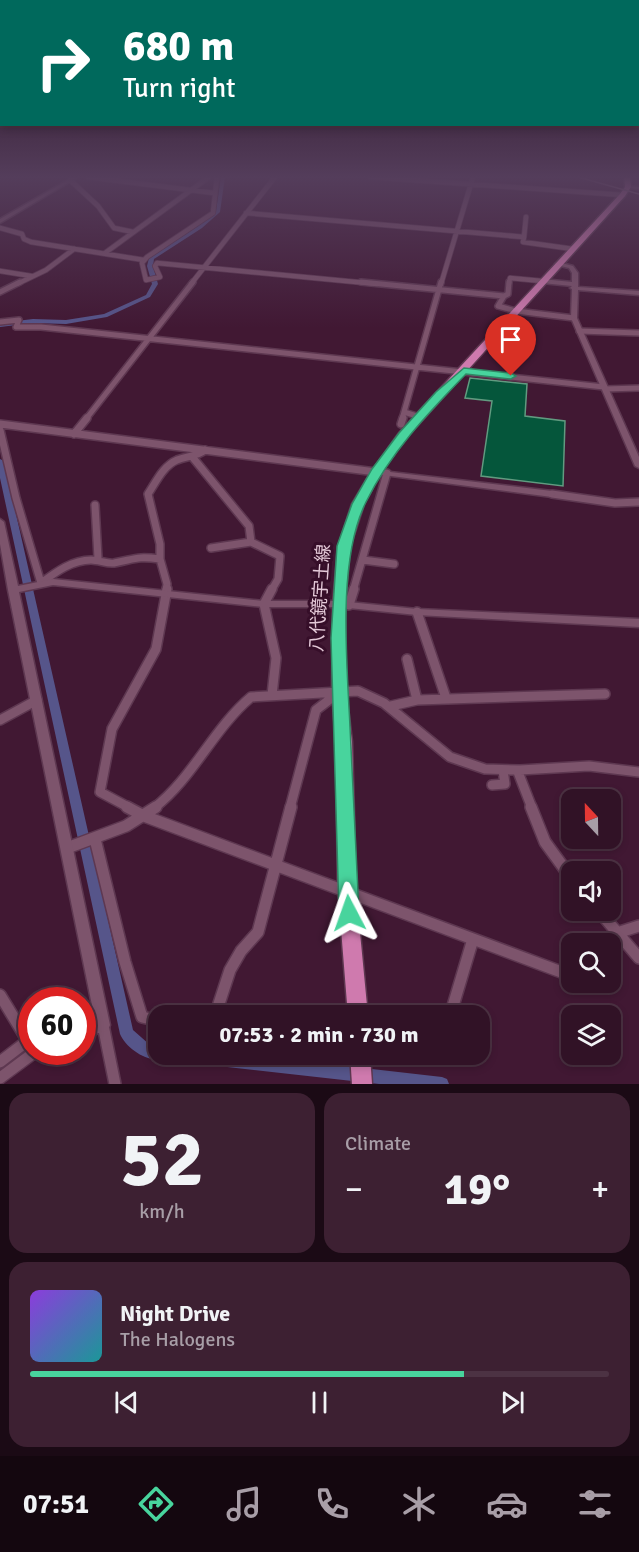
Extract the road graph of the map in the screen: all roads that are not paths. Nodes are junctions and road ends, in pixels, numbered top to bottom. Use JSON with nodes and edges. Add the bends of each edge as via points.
{"nodes":[{"id":1,"x":0,"y":228,"type":"edge"},
{"id":2,"x":114,"y":228,"type":"edge"},
{"id":3,"x":139,"y":228,"type":"edge"},
{"id":4,"x":192,"y":228,"type":"edge"},
{"id":5,"x":235,"y":228,"type":"edge"},
{"id":6,"x":416,"y":228,"type":"edge"},
{"id":7,"x":457,"y":228,"type":"edge"},
{"id":8,"x":524,"y":228,"type":"edge"},
{"id":9,"x":592,"y":228,"type":"edge"},
{"id":10,"x":456,"y":231,"type":"junction"},
{"id":11,"x":133,"y":232,"type":"junction"},
{"id":12,"x":524,"y":237,"type":"junction"},
{"id":13,"x":74,"y":249,"type":"junction"},
{"id":14,"x":573,"y":249,"type":"junction"},
{"id":15,"x":105,"y":253,"type":"junction"},
{"id":16,"x":144,"y":260,"type":"junction"},
{"id":17,"x":558,"y":264,"type":"junction"},
{"id":18,"x":204,"y":268,"type":"junction"},
{"id":19,"x":0,"y":271,"type":"edge"},
{"id":20,"x":31,"y":276,"type":"junction"},
{"id":21,"x":542,"y":281,"type":"junction"},
{"id":22,"x":574,"y":286,"type":"junction"},
{"id":23,"x":439,"y":290,"type":"junction"},
{"id":24,"x":0,"y":291,"type":"edge"},
{"id":25,"x":639,"y":293,"type":"edge"},
{"id":26,"x":504,"y":296,"type":"junction"},
{"id":27,"x":516,"y":310,"type":"junction"},
{"id":28,"x":574,"y":318,"type":"junction"},
{"id":29,"x":0,"y":322,"type":"edge"},
{"id":30,"x":579,"y":331,"type":"junction"},
{"id":31,"x":639,"y":333,"type":"edge"},
{"id":32,"x":148,"y":339,"type":"junction"},
{"id":33,"x":417,"y":367,"type":"junction"},
{"id":34,"x":464,"y":371,"type":"junction"},
{"id":35,"x":638,"y":385,"type":"edge"},
{"id":36,"x":604,"y":388,"type":"junction"},
{"id":37,"x":404,"y":412,"type":"junction"},
{"id":38,"x":420,"y":417,"type":"junction"},
{"id":39,"x":0,"y":424,"type":"edge"},
{"id":40,"x":402,"y":424,"type":"dead end"},
{"id":41,"x":0,"y":430,"type":"edge"},
{"id":42,"x":74,"y":434,"type":"junction"},
{"id":43,"x":205,"y":450,"type":"junction"},
{"id":44,"x":195,"y":459,"type":"junction"},
{"id":45,"x":639,"y":466,"type":"edge"},
{"id":46,"x":381,"y":472,"type":"junction"},
{"id":47,"x":552,"y":494,"type":"joint"},
{"id":48,"x":639,"y":502,"type":"edge"},
{"id":49,"x":94,"y":505,"type":"dead end"},
{"id":50,"x":0,"y":522,"type":"edge"},
{"id":51,"x":251,"y":542,"type":"junction"},
{"id":52,"x":211,"y":548,"type":"dead end"},
{"id":53,"x":98,"y":558,"type":"junction"},
{"id":54,"x":160,"y":559,"type":"junction"},
{"id":55,"x":363,"y":560,"type":"junction"},
{"id":56,"x":394,"y":564,"type":"dead end"},
{"id":57,"x":41,"y":583,"type":"junction"},
{"id":58,"x":13,"y":590,"type":"junction"},
{"id":59,"x":166,"y":594,"type":"junction"},
{"id":60,"x":264,"y":604,"type":"junction"},
{"id":61,"x":344,"y":605,"type":"junction"},
{"id":62,"x":417,"y":612,"type":"junction"},
{"id":63,"x":639,"y":623,"type":"edge"},
{"id":64,"x":407,"y":659,"type":"dead end"},
{"id":65,"x":339,"y":692,"type":"junction"},
{"id":66,"x":605,"y":694,"type":"dead end"},
{"id":67,"x":272,"y":696,"type":"junction"},
{"id":68,"x":446,"y":698,"type":"junction"},
{"id":69,"x":37,"y":700,"type":"junction"},
{"id":70,"x":417,"y":700,"type":"junction"},
{"id":71,"x":391,"y":706,"type":"junction"},
{"id":72,"x":0,"y":720,"type":"edge"},
{"id":73,"x":503,"y":770,"type":"junction"},
{"id":74,"x":519,"y":772,"type":"junction"},
{"id":75,"x":639,"y":772,"type":"edge"},
{"id":76,"x":492,"y":784,"type":"dead end"},
{"id":77,"x":144,"y":816,"type":"junction"},
{"id":78,"x":95,"y":839,"type":"junction"},
{"id":79,"x":67,"y":848,"type":"junction"},
{"id":80,"x":561,"y":864,"type":"edge"},
{"id":81,"x":276,"y":866,"type":"junction"},
{"id":82,"x":347,"y":891,"type":"junction"},
{"id":83,"x":607,"y":921,"type":"edge"},
{"id":84,"x":639,"y":926,"type":"edge"},
{"id":85,"x":617,"y":933,"type":"joint"},
{"id":86,"x":621,"y":938,"type":"edge"},
{"id":87,"x":473,"y":939,"type":"junction"},
{"id":88,"x":639,"y":958,"type":"edge"},
{"id":89,"x":561,"y":972,"type":"edge"},
{"id":90,"x":0,"y":995,"type":"edge"},
{"id":91,"x":218,"y":1005,"type":"edge"},
{"id":92,"x":356,"y":1005,"type":"edge"},
{"id":93,"x":453,"y":1005,"type":"edge"},
{"id":94,"x":148,"y":1018,"type":"edge"},
{"id":95,"x":18,"y":1023,"type":"edge"},
{"id":96,"x":96,"y":1024,"type":"edge"},
{"id":97,"x":103,"y":1025,"type":"junction"},
{"id":98,"x":96,"y":1028,"type":"edge"},
{"id":99,"x":18,"y":1052,"type":"edge"},
{"id":100,"x":18,"y":1059,"type":"edge"},
{"id":101,"x":0,"y":1062,"type":"edge"},
{"id":102,"x":361,"y":1065,"type":"edge"},
{"id":103,"x":0,"y":1078,"type":"edge"},
{"id":104,"x":115,"y":1084,"type":"edge"},
{"id":105,"x":362,"y":1084,"type":"edge"}],
"edges":[{"from":1,"to":13,"type":"street","via":[[22,234],[31,242]]},
{"from":2,"to":11,"type":"street"},
{"from":3,"to":11,"type":"street"},
{"from":4,"to":16,"type":"street"},
{"from":5,"to":18,"type":"street"},
{"from":6,"to":10,"type":"street"},
{"from":7,"to":10,"type":"street"},
{"from":8,"to":12,"type":"street"},
{"from":9,"to":14,"type":"main road","name":"八代鏡宇土線"},
{"from":10,"to":12,"type":"street"},
{"from":10,"to":23,"type":"street"},
{"from":11,"to":15,"type":"street"},
{"from":12,"to":14,"type":"street","via":[[524,242]]},
{"from":13,"to":15,"type":"street"},
{"from":13,"to":20,"type":"street"},
{"from":14,"to":17,"type":"main road","name":"八代鏡宇土線"},
{"from":15,"to":16,"type":"street"},
{"from":16,"to":18,"type":"street","via":[[146,280],[159,278],[157,263]]},
{"from":17,"to":21,"type":"main road","name":"八代鏡宇土線"},
{"from":17,"to":22,"type":"street","via":[[574,269]]},
{"from":18,"to":23,"type":"street"},
{"from":18,"to":32,"type":"street"},
{"from":19,"to":20,"type":"street"},
{"from":20,"to":24,"type":"street"},
{"from":21,"to":22,"type":"street"},
{"from":21,"to":26,"type":"street","via":[[510,278]]},
{"from":21,"to":27,"type":"main road","name":"八代鏡宇土線"},
{"from":22,"to":25,"type":"street"},
{"from":22,"to":28,"type":"street"},
{"from":23,"to":26,"type":"street"},
{"from":23,"to":33,"type":"street"},
{"from":26,"to":27,"type":"street","via":[[498,306]]},
{"from":27,"to":28,"type":"street"},
{"from":27,"to":34,"type":"main road","name":"八代鏡宇土線"},
{"from":28,"to":30,"type":"street"},
{"from":29,"to":32,"type":"street","via":[[18,322],[16,327]]},
{"from":30,"to":31,"type":"street"},
{"from":30,"to":36,"type":"street"},
{"from":32,"to":33,"type":"street"},
{"from":32,"to":42,"type":"street"},
{"from":33,"to":34,"type":"street"},
{"from":33,"to":37,"type":"street"},
{"from":34,"to":36,"type":"street"},
{"from":34,"to":38,"type":"main road","name":"八代鏡宇土線"},
{"from":35,"to":36,"type":"street"},
{"from":36,"to":45,"type":"street"},
{"from":37,"to":38,"type":"street"},
{"from":37,"to":40,"type":"street"},
{"from":38,"to":46,"type":"main road","name":"八代鏡宇土線","via":[[403,435]]},
{"from":39,"to":42,"type":"street"},
{"from":41,"to":57,"type":"street"},
{"from":42,"to":43,"type":"street"},
{"from":43,"to":44,"type":"street"},
{"from":43,"to":46,"type":"street"},
{"from":44,"to":51,"type":"street","via":[[249,526]]},
{"from":44,"to":54,"type":"street","via":[[172,462],[148,494]]},
{"from":46,"to":47,"type":"street"},
{"from":46,"to":55,"type":"street"},
{"from":46,"to":61,"type":"main road","name":"八代鏡宇土線","via":[[358,504],[344,546]]},
{"from":47,"to":48,"type":"street","via":[[615,503]]},
{"from":49,"to":53,"type":"street"},
{"from":50,"to":58,"type":"street"},
{"from":51,"to":52,"type":"street"},
{"from":51,"to":60,"type":"street","via":[[280,556],[278,579]]},
{"from":53,"to":54,"type":"street","via":[[111,564],[138,556]]},
{"from":53,"to":57,"type":"street","via":[[82,559]]},
{"from":54,"to":59,"type":"street"},
{"from":55,"to":56,"type":"street"},
{"from":55,"to":61,"type":"street"},
{"from":57,"to":58,"type":"street"},
{"from":57,"to":59,"type":"street"},
{"from":58,"to":69,"type":"street"},
{"from":59,"to":60,"type":"street"},
{"from":59,"to":77,"type":"street","via":[[156,649],[112,729],[100,792]]},
{"from":60,"to":61,"type":"street"},
{"from":60,"to":67,"type":"street","via":[[276,658]]},
{"from":61,"to":62,"type":"street"},
{"from":61,"to":65,"type":"main road","name":"八代鏡宇土線"},
{"from":62,"to":63,"type":"street"},
{"from":62,"to":68,"type":"street"},
{"from":64,"to":70,"type":"street"},
{"from":65,"to":67,"type":"street"},
{"from":65,"to":71,"type":"street","via":[[372,695]]},
{"from":65,"to":81,"type":"street","via":[[316,710]]},
{"from":65,"to":82,"type":"main road","name":"八代鏡宇土線"},
{"from":66,"to":68,"type":"street"},
{"from":67,"to":77,"type":"street","via":[[250,697],[239,707],[167,797]]},
{"from":68,"to":70,"type":"street"},
{"from":69,"to":72,"type":"street"},
{"from":69,"to":79,"type":"street"},
{"from":70,"to":71,"type":"street"},
{"from":71,"to":73,"type":"street","via":[[449,756],[473,766]]},
{"from":73,"to":74,"type":"street"},
{"from":73,"to":76,"type":"street","via":[[505,784]]},
{"from":74,"to":75,"type":"street","via":[[588,766]]},
{"from":74,"to":80,"type":"street","via":[[545,842]]},
{"from":77,"to":78,"type":"street"},
{"from":77,"to":81,"type":"street"},
{"from":78,"to":79,"type":"street"},
{"from":78,"to":94,"type":"street","via":[[125,962],[142,1017]]},
{"from":79,"to":97,"type":"street"},
{"from":81,"to":82,"type":"street"},
{"from":81,"to":91,"type":"street","via":[[258,932],[239,951]]},
{"from":82,"to":87,"type":"street"},
{"from":82,"to":92,"type":"main road","name":"八代鏡宇土線"},
{"from":83,"to":85,"type":"street"},
{"from":84,"to":85,"type":"street"},
{"from":86,"to":88,"type":"street"},
{"from":87,"to":89,"type":"street"},
{"from":87,"to":93,"type":"street"},
{"from":90,"to":95,"type":"street"},
{"from":96,"to":97,"type":"street"},
{"from":97,"to":98,"type":"street"},
{"from":97,"to":104,"type":"street"},
{"from":99,"to":101,"type":"street"},
{"from":100,"to":103,"type":"street"},
{"from":102,"to":105,"type":"main road"}]}
